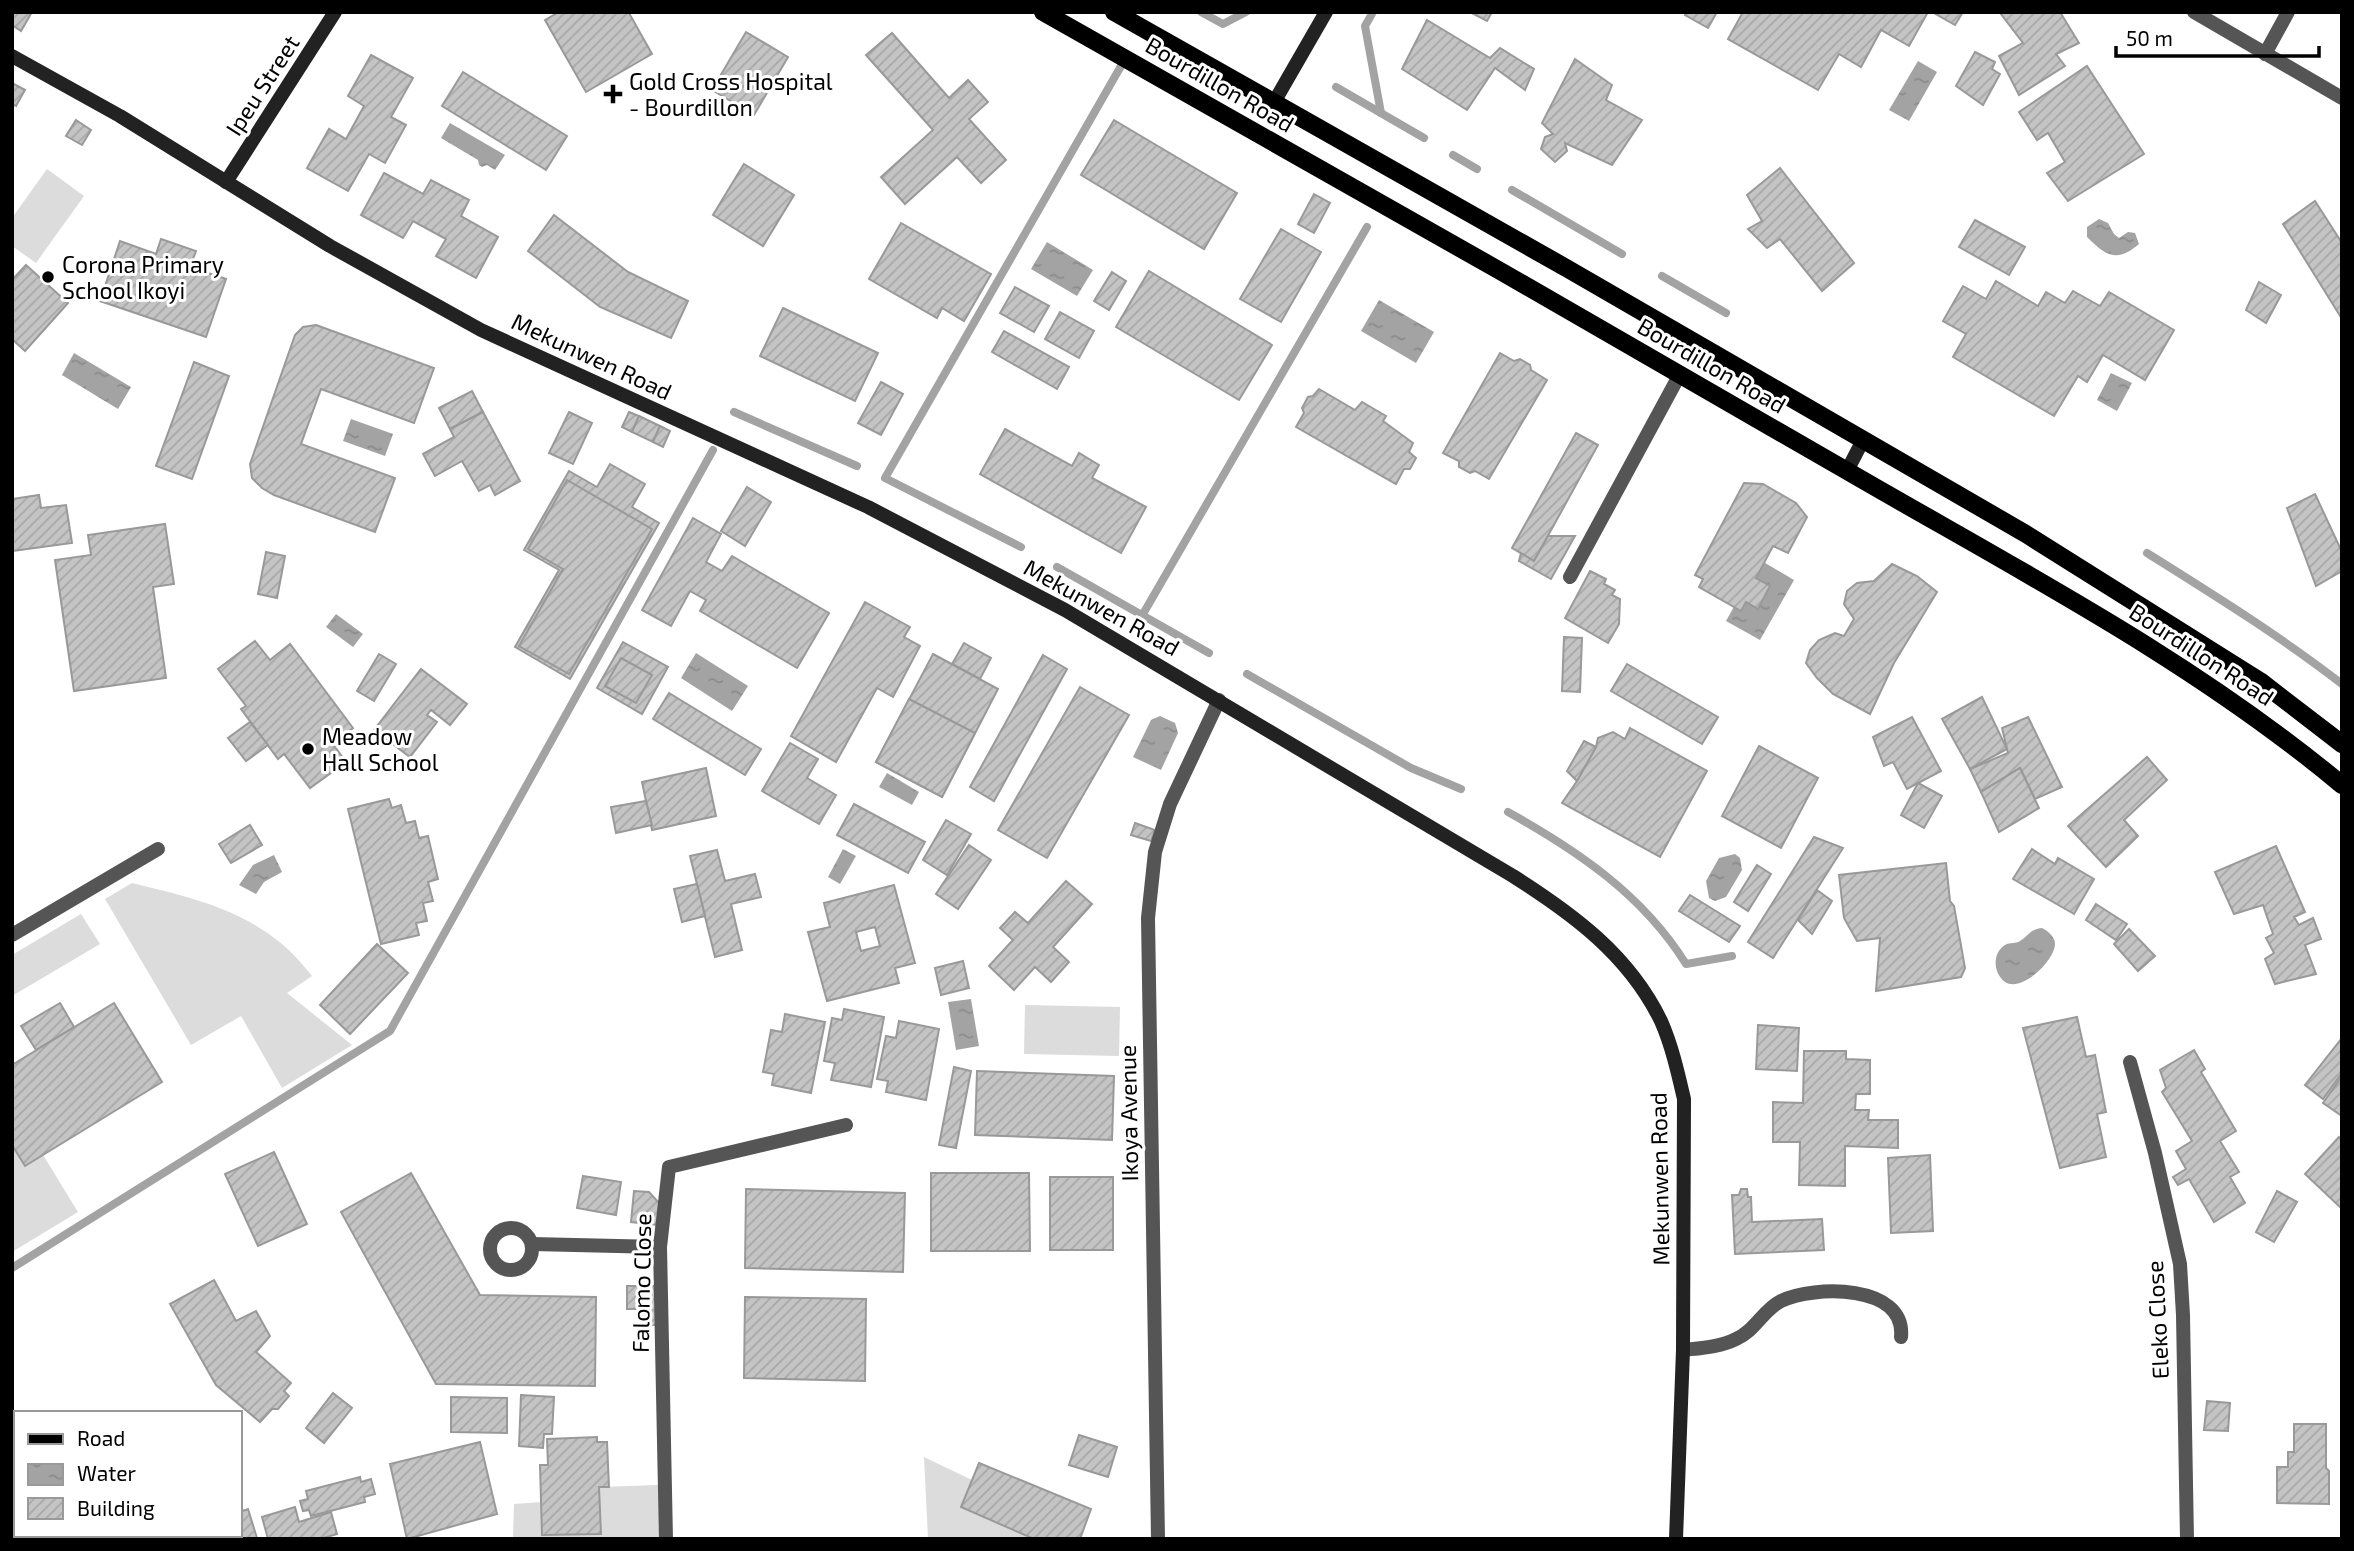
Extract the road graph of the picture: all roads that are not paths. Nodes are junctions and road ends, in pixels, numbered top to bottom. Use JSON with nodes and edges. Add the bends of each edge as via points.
{"nodes":[{"id":1,"x":335,"y":12,"type":"edge"},
{"id":2,"x":1043,"y":12,"type":"edge"},
{"id":3,"x":1114,"y":12,"type":"edge"},
{"id":4,"x":1326,"y":12,"type":"edge"},
{"id":5,"x":2194,"y":12,"type":"edge"},
{"id":6,"x":2288,"y":12,"type":"edge"},
{"id":7,"x":2265,"y":54,"type":"junction"},
{"id":8,"x":12,"y":56,"type":"edge"},
{"id":9,"x":2342,"y":97,"type":"edge"},
{"id":10,"x":1273,"y":104,"type":"junction"},
{"id":11,"x":226,"y":182,"type":"junction"},
{"id":12,"x":1680,"y":374,"type":"junction"},
{"id":13,"x":1863,"y":440,"type":"junction"},
{"id":14,"x":1847,"y":471,"type":"junction"},
{"id":15,"x":1570,"y":577,"type":"dead end"},
{"id":16,"x":1219,"y":700,"type":"junction"},
{"id":17,"x":2342,"y":744,"type":"edge"},
{"id":18,"x":2342,"y":785,"type":"edge"},
{"id":19,"x":158,"y":849,"type":"dead end"},
{"id":20,"x":12,"y":935,"type":"edge"},
{"id":21,"x":2130,"y":1062,"type":"dead end"},
{"id":22,"x":846,"y":1125,"type":"dead end"},
{"id":23,"x":532,"y":1244,"type":"dead end"},
{"id":24,"x":660,"y":1247,"type":"junction"},
{"id":25,"x":1901,"y":1337,"type":"dead end"},
{"id":26,"x":1683,"y":1350,"type":"junction"},
{"id":27,"x":666,"y":1539,"type":"edge"},
{"id":28,"x":1157,"y":1539,"type":"edge"},
{"id":29,"x":1676,"y":1539,"type":"edge"},
{"id":30,"x":2187,"y":1539,"type":"edge"}],
"edges":[{"from":1,"to":11,"type":"street","name":"Ipeu Street"},
{"from":2,"to":12,"type":"main road","name":"Bourdillon Road"},
{"from":3,"to":10,"type":"main road","name":"Bourdillon Road"},
{"from":4,"to":10,"type":"street"},
{"from":5,"to":7,"type":"street"},
{"from":6,"to":7,"type":"street"},
{"from":7,"to":9,"type":"street"},
{"from":8,"to":11,"type":"street","name":"Mekunwen Road"},
{"from":10,"to":13,"type":"main road","name":"Bourdillon Road"},
{"from":11,"to":16,"type":"street","name":"Mekunwen Road","via":[[481,330],[868,508],[1065,610]]},
{"from":12,"to":14,"type":"main road","name":"Bourdillon Road"},
{"from":12,"to":15,"type":"street"},
{"from":13,"to":14,"type":"street"},
{"from":13,"to":17,"type":"main road","name":"Bourdillon Road","via":[[2026,534],[2260,681]]},
{"from":14,"to":18,"type":"main road","name":"Bourdillon Road","via":[[2180,665],[2259,719]]},
{"from":16,"to":26,"type":"street","name":"Mekunwen Road","via":[[1563,907],[1627,968],[1661,1021],[1684,1099]]},
{"from":16,"to":28,"type":"street","name":"Ikoya Avenue","via":[[1170,804],[1155,852],[1148,918]]},
{"from":19,"to":20,"type":"street"},
{"from":21,"to":30,"type":"street","name":"Eleko Close","via":[[2180,1264]]},
{"from":22,"to":24,"type":"street","name":"Falomo Close","via":[[669,1167]]},
{"from":23,"to":24,"type":"street"},
{"from":24,"to":27,"type":"street","name":"Falomo Close"},
{"from":25,"to":26,"type":"street","via":[[1898,1314],[1886,1303],[1831,1290],[1780,1302],[1733,1341]]},
{"from":26,"to":29,"type":"street","name":"Mekunwen Road"}]}
